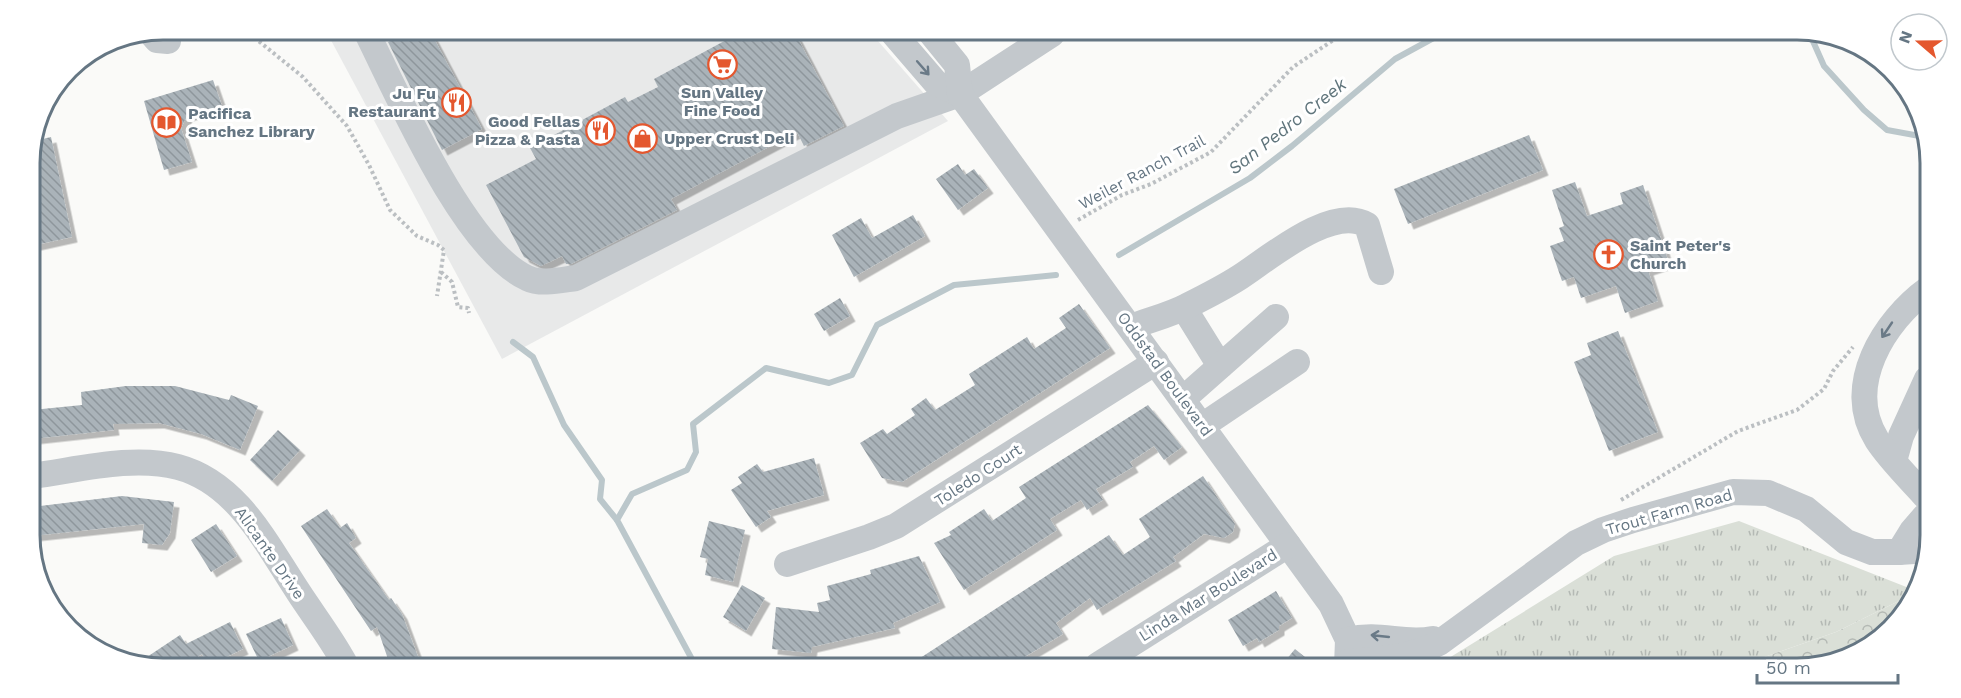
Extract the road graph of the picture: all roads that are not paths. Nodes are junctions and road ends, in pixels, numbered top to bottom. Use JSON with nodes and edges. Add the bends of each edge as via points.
{"nodes":[{"id":1,"x":1042,"y":40,"type":"edge"},
{"id":2,"x":371,"y":41,"type":"edge"},
{"id":3,"x":899,"y":41,"type":"edge"},
{"id":4,"x":937,"y":41,"type":"edge"},
{"id":5,"x":960,"y":94,"type":"junction"},
{"id":6,"x":1381,"y":272,"type":"dead end"},
{"id":7,"x":1920,"y":296,"type":"edge"},
{"id":8,"x":1184,"y":308,"type":"junction"},
{"id":9,"x":1276,"y":317,"type":"dead end"},
{"id":10,"x":1131,"y":327,"type":"junction"},
{"id":11,"x":1156,"y":362,"type":"junction"},
{"id":12,"x":1297,"y":362,"type":"dead end"},
{"id":13,"x":1220,"y":366,"type":"junction"},
{"id":14,"x":1920,"y":394,"type":"edge"},
{"id":15,"x":1183,"y":399,"type":"junction"},
{"id":16,"x":1202,"y":426,"type":"junction"},
{"id":17,"x":1894,"y":461,"type":"junction"},
{"id":18,"x":40,"y":475,"type":"edge"},
{"id":19,"x":1920,"y":490,"type":"edge"},
{"id":20,"x":1920,"y":522,"type":"edge"},
{"id":21,"x":1288,"y":545,"type":"junction"},
{"id":22,"x":1919,"y":547,"type":"edge"},
{"id":23,"x":1899,"y":552,"type":"junction"},
{"id":24,"x":787,"y":564,"type":"dead end"},
{"id":25,"x":1348,"y":656,"type":"edge"},
{"id":26,"x":1110,"y":657,"type":"edge"},
{"id":27,"x":339,"y":658,"type":"edge"}],
"edges":[{"from":1,"to":5,"type":"street"},
{"from":2,"to":5,"type":"street","via":[[440,177],[494,254],[527,279],[552,282],[576,278],[897,116]]},
{"from":3,"to":5,"type":"street","name":"Oddstad Boulevard","one_way":true,"via":[[936,83]]},
{"from":4,"to":5,"type":"street","name":"Oddstad Boulevard","via":[[957,65]]},
{"from":5,"to":10,"type":"street","name":"Oddstad Boulevard"},
{"from":6,"to":8,"type":"street","via":[[1367,225],[1348,220],[1303,235]]},
{"from":7,"to":17,"type":"street","one_way":true,"via":[[1885,331],[1872,357],[1865,387],[1867,414],[1876,439]]},
{"from":8,"to":10,"type":"street"},
{"from":8,"to":13,"type":"street"},
{"from":9,"to":13,"type":"street"},
{"from":10,"to":11,"type":"street","name":"Oddstad Boulevard"},
{"from":11,"to":15,"type":"street","name":"Oddstad Boulevard"},
{"from":11,"to":24,"type":"street","name":"Toledo Court","via":[[896,526]]},
{"from":12,"to":16,"type":"street"},
{"from":13,"to":15,"type":"street"},
{"from":14,"to":17,"type":"street"},
{"from":15,"to":16,"type":"street","name":"Oddstad Boulevard"},
{"from":16,"to":21,"type":"street","name":"Oddstad Boulevard"},
{"from":17,"to":19,"type":"street"},
{"from":18,"to":27,"type":"street","name":"Alicante Drive","via":[[154,464],[178,467],[202,478],[241,508]]},
{"from":20,"to":23,"type":"street"},
{"from":21,"to":25,"type":"street","name":"Oddstad Boulevard","via":[[1338,615]]},
{"from":21,"to":26,"type":"street","name":"Linda Mar Boulevard"},
{"from":22,"to":23,"type":"street","name":"Trout Farm Road"},
{"from":23,"to":25,"type":"street","name":"Trout Farm Road","via":[[1872,552],[1846,542],[1806,509],[1768,493],[1732,492],[1603,530],[1551,559],[1439,643],[1415,653]]}]}
